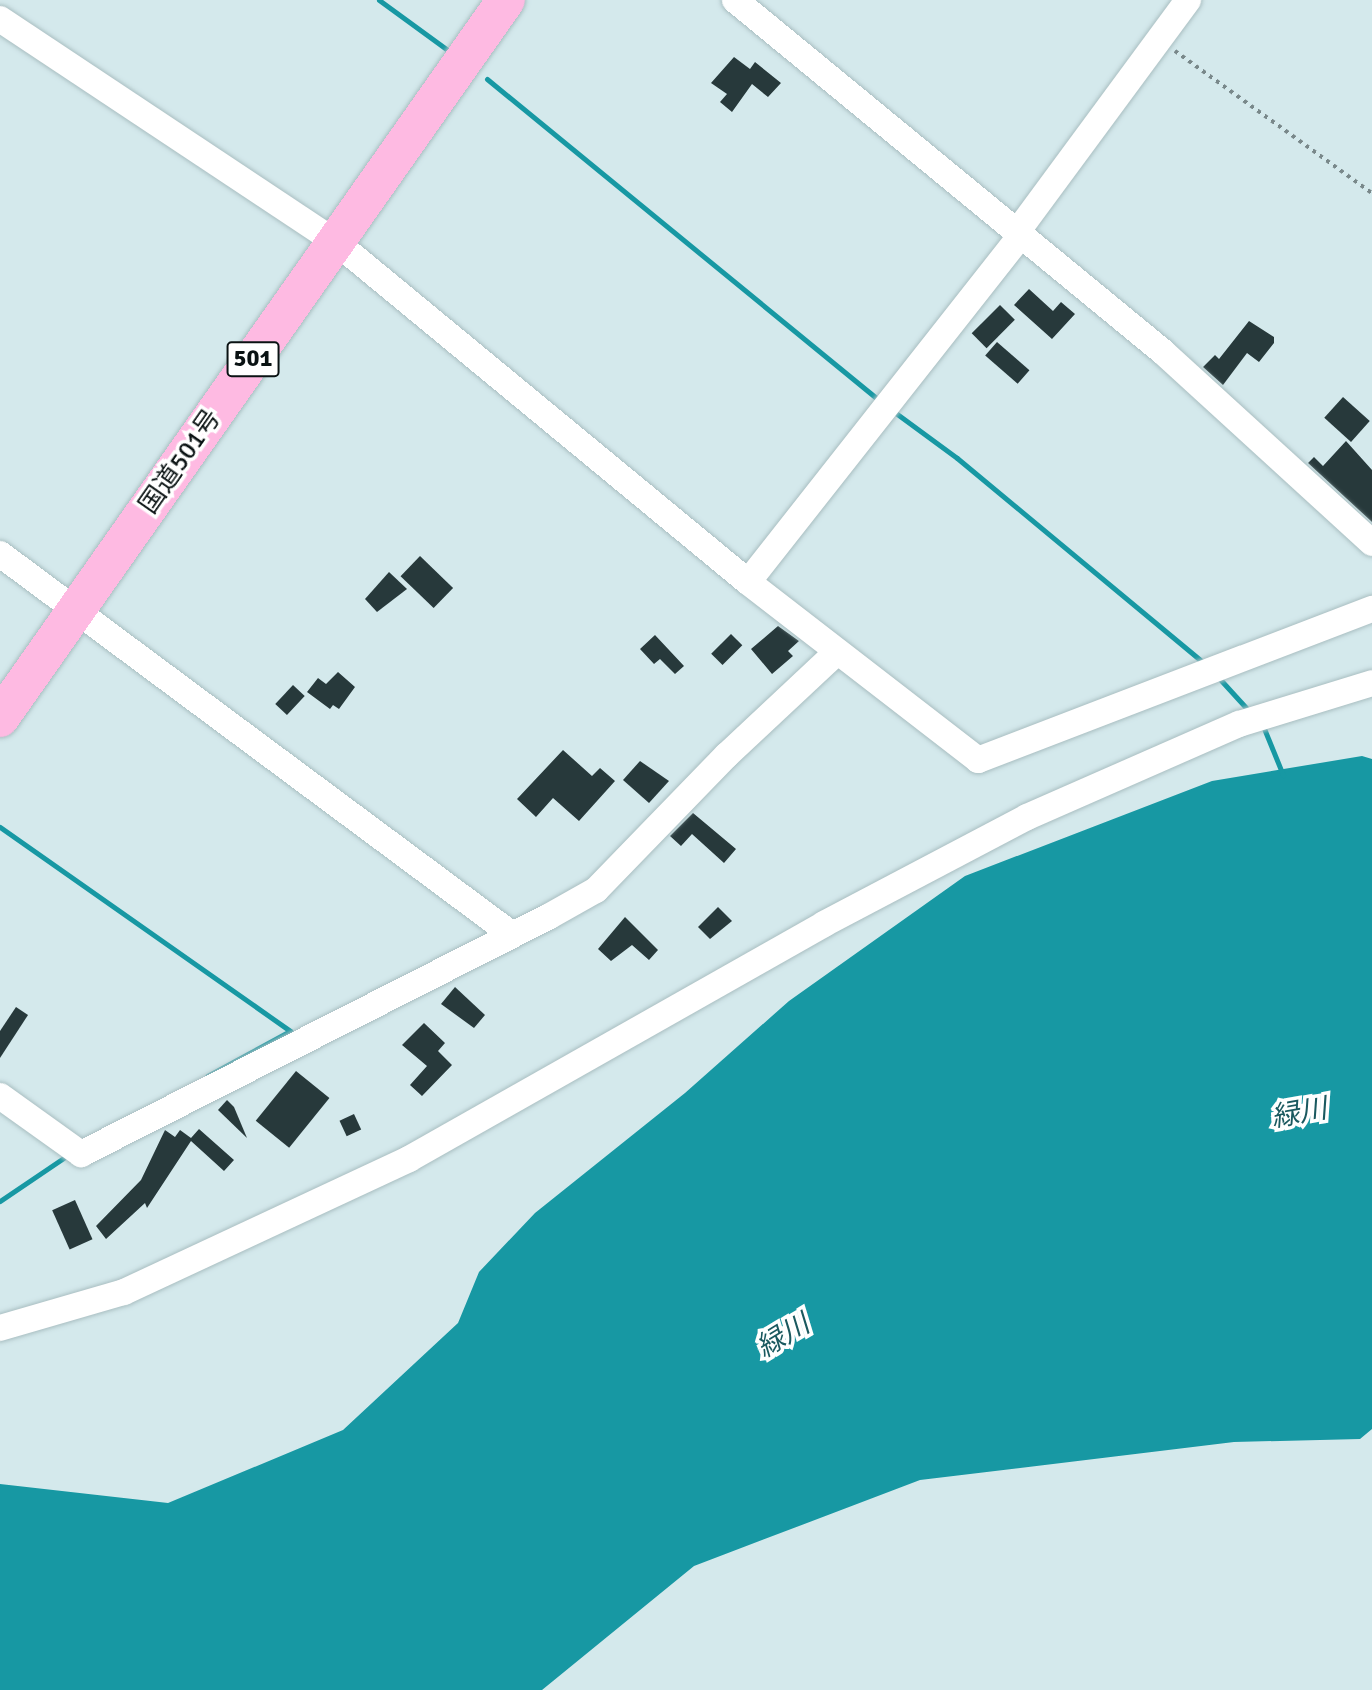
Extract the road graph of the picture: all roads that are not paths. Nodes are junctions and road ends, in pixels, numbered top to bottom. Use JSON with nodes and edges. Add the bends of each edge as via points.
{"nodes":[{"id":1,"x":506,"y":0,"type":"edge"},
{"id":2,"x":735,"y":0,"type":"edge"},
{"id":3,"x":1188,"y":0,"type":"edge"},
{"id":4,"x":0,"y":19,"type":"edge"},
{"id":5,"x":1020,"y":236,"type":"junction"},
{"id":6,"x":336,"y":242,"type":"junction"},
{"id":7,"x":1372,"y":543,"type":"edge"},
{"id":8,"x":0,"y":554,"type":"edge"},
{"id":9,"x":748,"y":582,"type":"junction"},
{"id":10,"x":78,"y":609,"type":"junction"},
{"id":11,"x":1372,"y":609,"type":"edge"},
{"id":12,"x":836,"y":653,"type":"junction"},
{"id":13,"x":1372,"y":683,"type":"edge"},
{"id":14,"x":0,"y":718,"type":"edge"},
{"id":15,"x":510,"y":933,"type":"junction"},
{"id":16,"x":0,"y":1096,"type":"edge"},
{"id":17,"x":0,"y":1328,"type":"edge"}],
"edges":[{"from":1,"to":6,"type":"highway","name":"国道501号","number":"501"},
{"from":2,"to":5,"type":"street"},
{"from":3,"to":5,"type":"street","via":[[1020,228]]},
{"from":4,"to":6,"type":"street"},
{"from":5,"to":7,"type":"street","via":[[1163,352]]},
{"from":5,"to":9,"type":"street"},
{"from":6,"to":9,"type":"street"},
{"from":6,"to":10,"type":"highway","name":"国道501号","number":"501"},
{"from":8,"to":10,"type":"street"},
{"from":9,"to":12,"type":"street"},
{"from":10,"to":14,"type":"highway","name":"国道501号","number":"501"},
{"from":10,"to":15,"type":"street"},
{"from":11,"to":12,"type":"street","via":[[978,760]]},
{"from":12,"to":15,"type":"street","via":[[727,755],[596,890]]},
{"from":13,"to":17,"type":"street","via":[[1239,723],[1027,817],[824,924],[409,1159],[124,1292]]},
{"from":15,"to":16,"type":"street","via":[[458,964],[81,1154]]}]}
